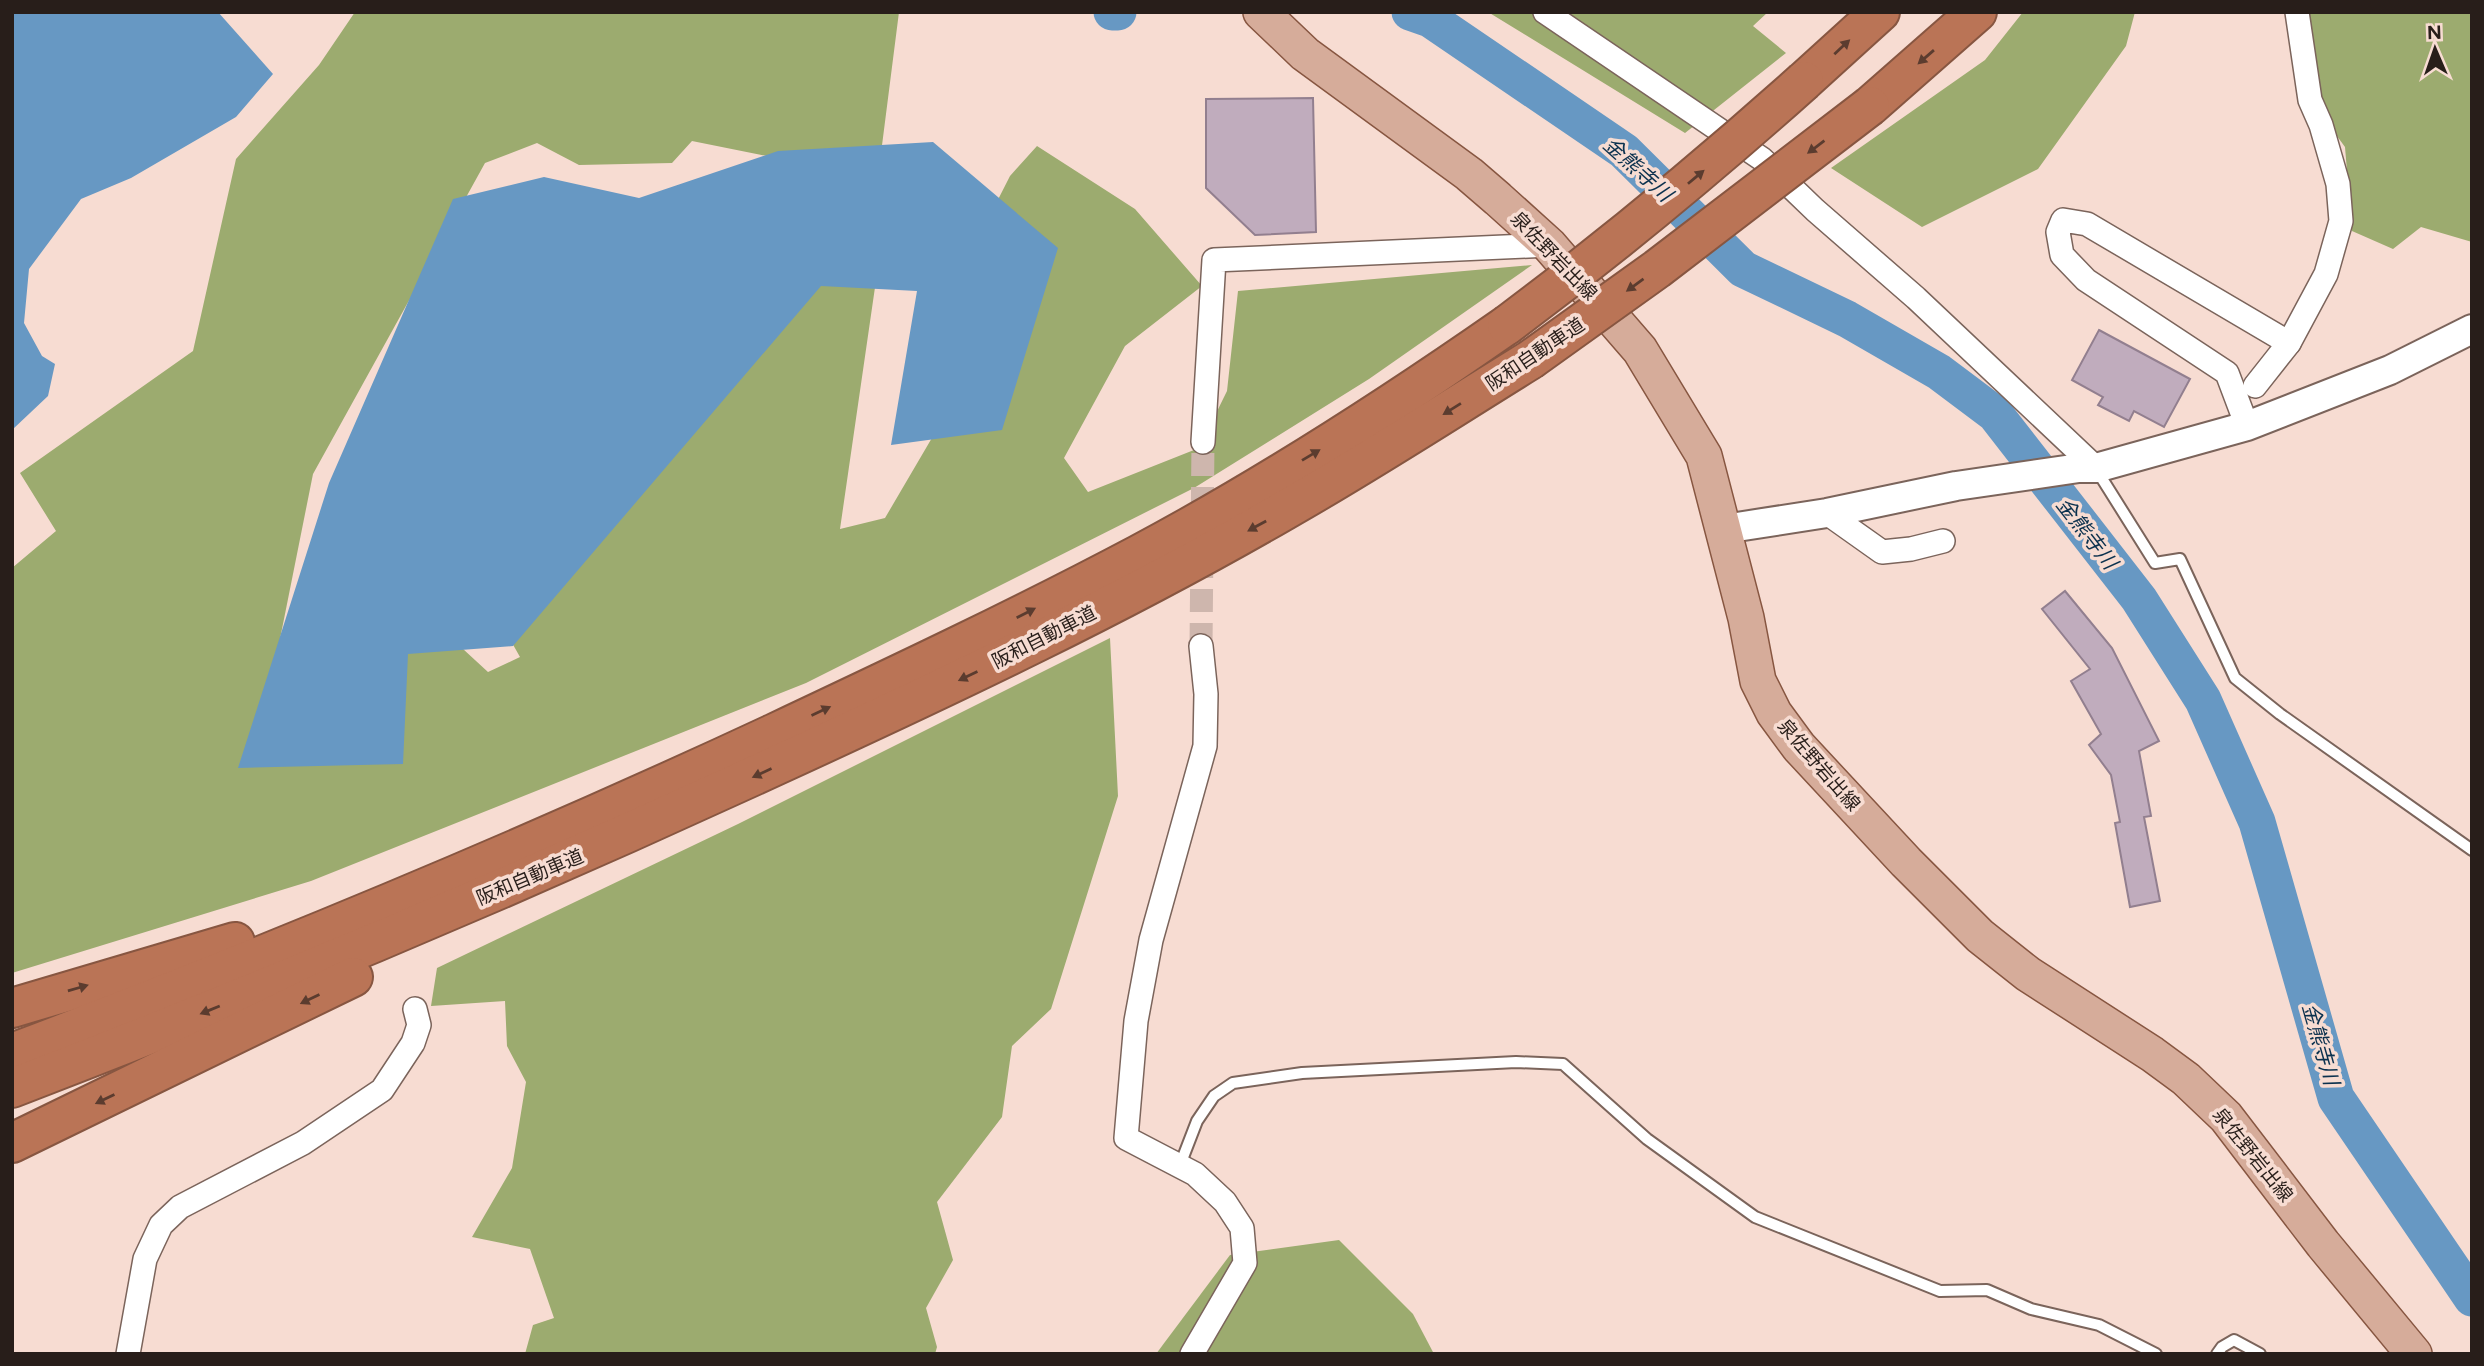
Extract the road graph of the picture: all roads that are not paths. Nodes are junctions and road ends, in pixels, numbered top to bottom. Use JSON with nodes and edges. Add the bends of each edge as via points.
{"nodes":[{"id":1,"x":1261,"y":12,"type":"edge"},
{"id":2,"x":1545,"y":12,"type":"edge"},
{"id":3,"x":1880,"y":12,"type":"edge"},
{"id":4,"x":1977,"y":12,"type":"edge"},
{"id":5,"x":2297,"y":12,"type":"edge"},
{"id":6,"x":1549,"y":246,"type":"junction"},
{"id":7,"x":2472,"y":329,"type":"edge"},
{"id":8,"x":2289,"y":343,"type":"junction"},
{"id":9,"x":2255,"y":386,"type":"dead end"},
{"id":10,"x":2247,"y":426,"type":"junction"},
{"id":11,"x":1203,"y":442,"type":"tunnel mouth"},
{"id":12,"x":2087,"y":468,"type":"junction"},
{"id":13,"x":1827,"y":513,"type":"junction"},
{"id":14,"x":1724,"y":529,"type":"junction"},
{"id":15,"x":1942,"y":541,"type":"dead end"},
{"id":16,"x":1201,"y":646,"type":"tunnel mouth"},
{"id":17,"x":723,"y":757,"type":"junction"},
{"id":18,"x":632,"y":833,"type":"junction"},
{"id":19,"x":2472,"y":850,"type":"edge"},
{"id":20,"x":12,"y":1008,"type":"edge"},
{"id":21,"x":415,"y":1009,"type":"dead end"},
{"id":22,"x":12,"y":1053,"type":"edge"},
{"id":23,"x":12,"y":1088,"type":"edge"},
{"id":24,"x":12,"y":1143,"type":"edge"},
{"id":25,"x":1180,"y":1164,"type":"junction"},
{"id":26,"x":128,"y":1354,"type":"edge"},
{"id":27,"x":1192,"y":1354,"type":"edge"},
{"id":28,"x":2156,"y":1354,"type":"edge"},
{"id":29,"x":2217,"y":1354,"type":"edge"},
{"id":30,"x":2260,"y":1354,"type":"edge"},
{"id":31,"x":2414,"y":1354,"type":"edge"}],
"edges":[{"from":1,"to":6,"type":"main road","name":"泉佐野岩出線","via":[[1305,54],[1469,174]]},
{"from":2,"to":12,"type":"street","via":[[1762,159],[1916,298]]},
{"from":17,"to":3,"type":"highway","name":"阪和自動車道","one_way":true,"bridge":true,"via":[[1013,620],[1140,554],[1325,447],[1507,325],[1624,236]]},
{"from":4,"to":18,"type":"highway","name":"阪和自動車道","one_way":true,"bridge":true,"via":[[1870,106],[1657,269],[1530,360],[1284,511],[890,713]]},
{"from":5,"to":8,"type":"street","via":[[2310,100],[2338,184],[2341,221],[2326,274]]},
{"from":6,"to":11,"type":"street","via":[[1214,260]]},
{"from":6,"to":14,"type":"main road","name":"泉佐野岩出線","via":[[1640,350],[1704,456]]},
{"from":7,"to":10,"type":"street","via":[[2390,370]]},
{"from":8,"to":9,"type":"street"},
{"from":8,"to":10,"type":"street","via":[[2087,224],[2063,220],[2058,232],[2062,255],[2086,279],[2227,373]]},
{"from":10,"to":12,"type":"street"},
{"from":12,"to":13,"type":"street","via":[[1956,486]]},
{"from":12,"to":19,"type":"lane","via":[[2155,563],[2180,559],[2235,678]]},
{"from":13,"to":14,"type":"street"},
{"from":13,"to":15,"type":"street","via":[[1882,552]]},
{"from":14,"to":31,"type":"main road","name":"泉佐野岩出線","via":[[1758,681],[1799,747],[1980,936],[2028,974],[2186,1079],[2226,1117]]},
{"from":16,"to":25,"type":"street","via":[[1205,746],[1150,940],[1136,1021],[1126,1138]]},
{"from":20,"to":17,"type":"highway","one_way":true,"via":[[322,914],[667,773]]},
{"from":17,"to":22,"type":"highway","name":"阪和自動車道","via":[[333,927]]},
{"from":18,"to":23,"type":"highway","name":"阪和自動車道","one_way":true,"via":[[329,962]]},
{"from":18,"to":24,"type":"highway","one_way":true,"via":[[420,944]]},
{"from":21,"to":26,"type":"street","via":[[419,1025],[413,1044],[382,1090],[303,1143],[180,1207],[161,1225],[145,1259]]},
{"from":25,"to":27,"type":"street","via":[[1225,1202],[1242,1228],[1245,1263]]},
{"from":25,"to":28,"type":"lane","via":[[1197,1121],[1214,1096],[1233,1083],[1302,1073],[1516,1062],[1563,1064],[1647,1139],[1755,1217],[1940,1291],[1987,1290],[2031,1309],[2099,1325]]},
{"from":29,"to":30,"type":"lane","via":[[2234,1340]]}]}
